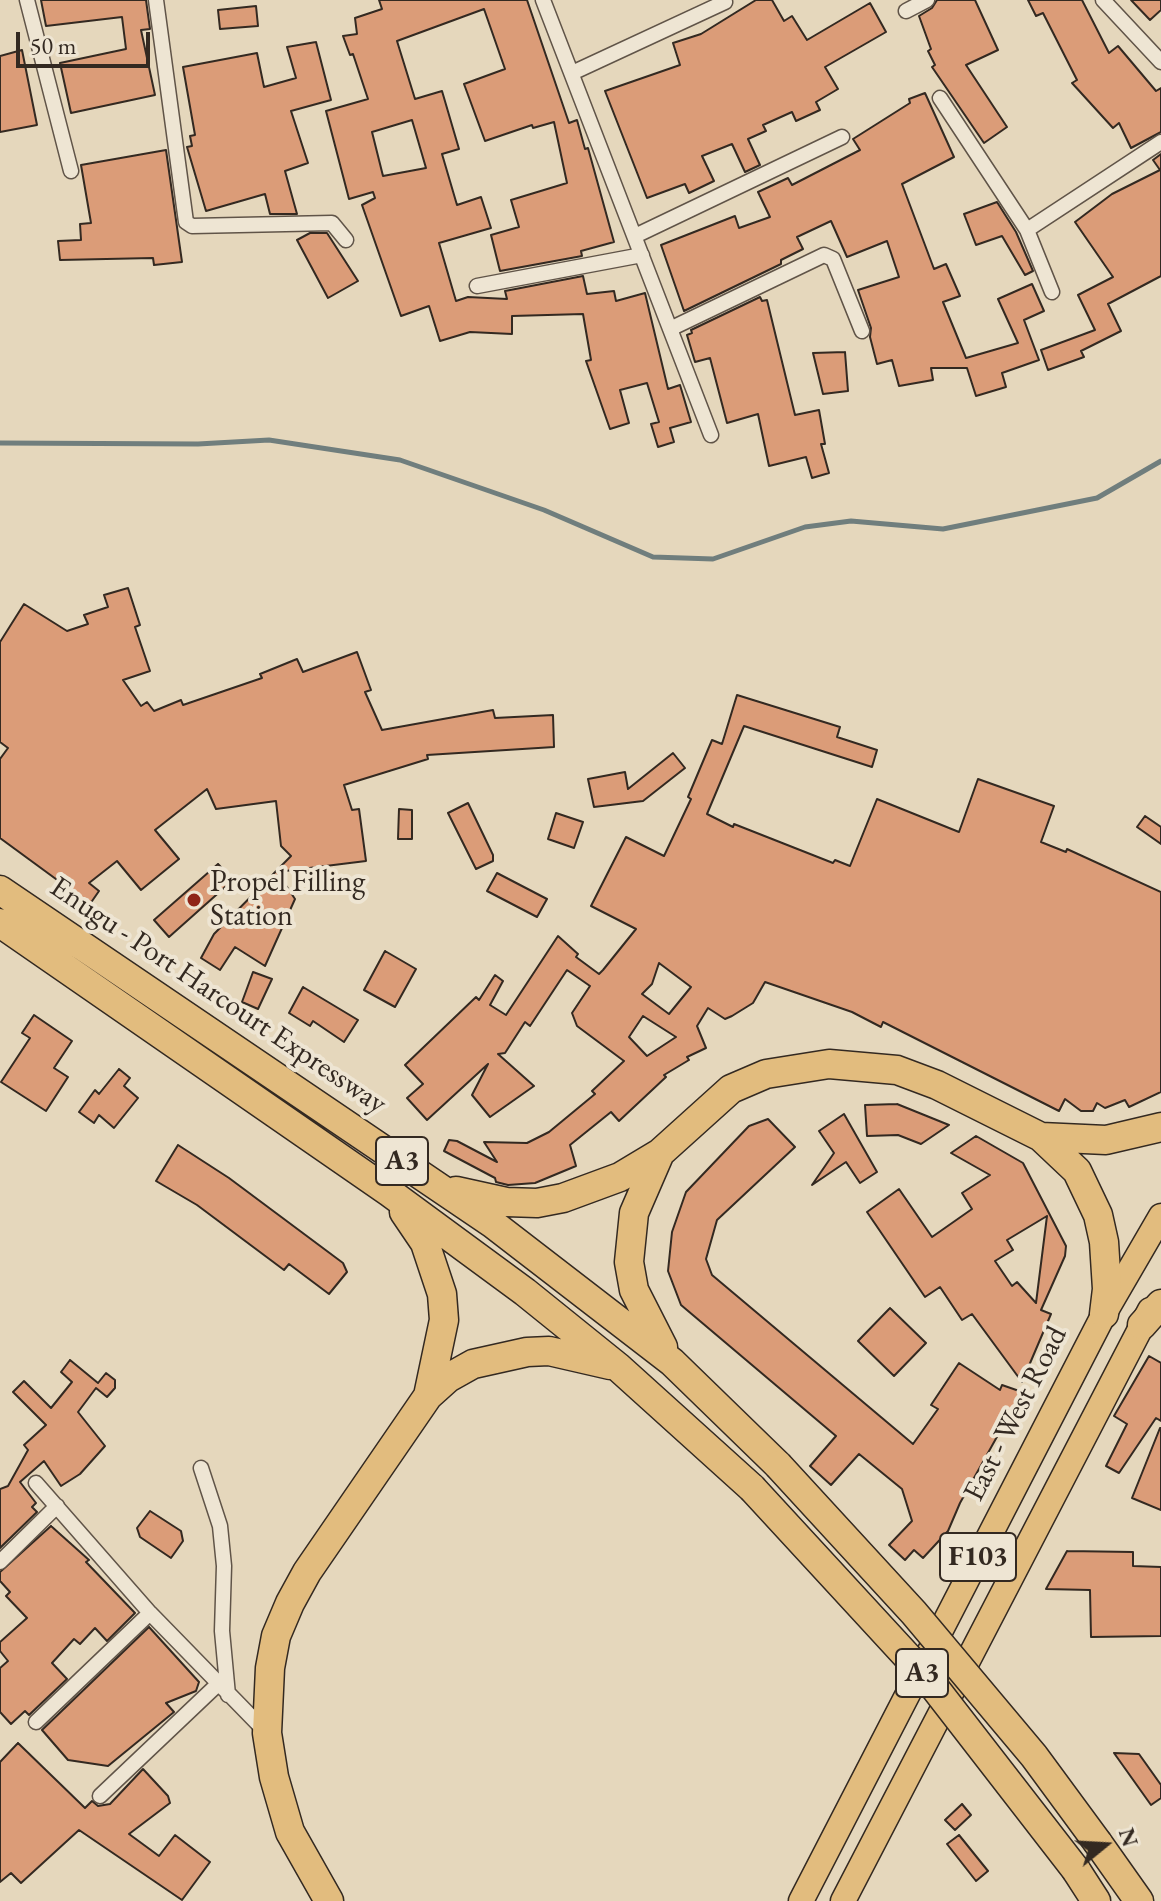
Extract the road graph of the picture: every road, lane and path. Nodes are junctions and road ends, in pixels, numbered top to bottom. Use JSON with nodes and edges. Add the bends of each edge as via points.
{"nodes":[{"id":1,"x":27,"y":0,"type":"edge"},
{"id":2,"x":156,"y":0,"type":"edge"},
{"id":3,"x":543,"y":0,"type":"edge"},
{"id":4,"x":927,"y":0,"type":"edge"},
{"id":5,"x":1103,"y":0,"type":"edge"},
{"id":6,"x":725,"y":2,"type":"edge"},
{"id":7,"x":906,"y":11,"type":"dead end"},
{"id":8,"x":1161,"y":62,"type":"edge"},
{"id":9,"x":572,"y":73,"type":"junction"},
{"id":10,"x":940,"y":98,"type":"dead end"},
{"id":11,"x":842,"y":137,"type":"dead end"},
{"id":12,"x":1161,"y":142,"type":"edge"},
{"id":13,"x":71,"y":171,"type":"dead end"},
{"id":14,"x":1027,"y":230,"type":"junction"},
{"id":15,"x":635,"y":236,"type":"junction"},
{"id":16,"x":346,"y":240,"type":"dead end"},
{"id":17,"x":642,"y":255,"type":"junction"},
{"id":18,"x":477,"y":286,"type":"dead end"},
{"id":19,"x":1052,"y":292,"type":"dead end"},
{"id":20,"x":672,"y":328,"type":"junction"},
{"id":21,"x":862,"y":331,"type":"dead end"},
{"id":22,"x":711,"y":435,"type":"dead end"},
{"id":23,"x":0,"y":890,"type":"edge"},
{"id":24,"x":0,"y":923,"type":"edge"},
{"id":25,"x":1161,"y":1127,"type":"edge"},
{"id":26,"x":1041,"y":1137,"type":"junction"},
{"id":27,"x":660,"y":1153,"type":"junction"},
{"id":28,"x":439,"y":1186,"type":"junction"},
{"id":29,"x":389,"y":1192,"type":"junction"},
{"id":30,"x":1161,"y":1216,"type":"edge"},
{"id":31,"x":1161,"y":1291,"type":"edge"},
{"id":32,"x":1104,"y":1314,"type":"junction"},
{"id":33,"x":1152,"y":1314,"type":"edge"},
{"id":34,"x":672,"y":1362,"type":"junction"},
{"id":35,"x":618,"y":1367,"type":"junction"},
{"id":36,"x":428,"y":1396,"type":"junction"},
{"id":37,"x":201,"y":1468,"type":"dead end"},
{"id":38,"x":36,"y":1483,"type":"dead end"},
{"id":39,"x":57,"y":1506,"type":"junction"},
{"id":40,"x":0,"y":1562,"type":"edge"},
{"id":41,"x":150,"y":1613,"type":"junction"},
{"id":42,"x":222,"y":1690,"type":"junction"},
{"id":43,"x":36,"y":1722,"type":"dead end"},
{"id":44,"x":267,"y":1733,"type":"junction"},
{"id":45,"x":100,"y":1796,"type":"dead end"},
{"id":46,"x":329,"y":1901,"type":"edge"},
{"id":47,"x":801,"y":1901,"type":"edge"},
{"id":48,"x":843,"y":1901,"type":"edge"},
{"id":49,"x":1096,"y":1901,"type":"edge"},
{"id":50,"x":1139,"y":1901,"type":"edge"}],
"edges":[{"from":1,"to":13,"type":"street"},
{"from":2,"to":16,"type":"street","via":[[186,222],[332,223]]},
{"from":3,"to":9,"type":"street"},
{"from":4,"to":7,"type":"street"},
{"from":5,"to":8,"type":"street"},
{"from":6,"to":9,"type":"street"},
{"from":9,"to":15,"type":"street"},
{"from":10,"to":14,"type":"street"},
{"from":11,"to":15,"type":"street"},
{"from":12,"to":14,"type":"street"},
{"from":14,"to":19,"type":"street"},
{"from":15,"to":17,"type":"street"},
{"from":17,"to":18,"type":"street"},
{"from":17,"to":20,"type":"street"},
{"from":20,"to":21,"type":"street","via":[[824,255],[833,259]]},
{"from":20,"to":22,"type":"street"},
{"from":23,"to":28,"type":"highway","name":"Enugu - Port Harcourt Expressway","number":"A3"},
{"from":24,"to":29,"type":"highway","name":"Enugu - Port Harcourt Expressway","number":"A3"},
{"from":25,"to":26,"type":"highway","via":[[1106,1140]]},
{"from":26,"to":27,"type":"highway","via":[[897,1070],[829,1064],[766,1074],[731,1089]]},
{"from":26,"to":32,"type":"highway","via":[[1077,1171],[1098,1215],[1107,1267]]},
{"from":27,"to":28,"type":"highway","via":[[590,1189],[537,1203],[506,1202]]},
{"from":27,"to":34,"type":"highway","via":[[634,1213],[629,1262],[634,1290]]},
{"from":28,"to":34,"type":"highway","name":"Enugu - Port Harcourt Expressway","number":"A3"},
{"from":29,"to":35,"type":"highway","name":"Enugu - Port Harcourt Expressway","number":"A3"},
{"from":29,"to":36,"type":"highway","via":[[425,1243],[442,1294],[444,1320]]},
{"from":30,"to":32,"type":"main road","name":"East - West Road","number":"F103"},
{"from":31,"to":33,"type":"main road","number":"F103"},
{"from":32,"to":47,"type":"main road","name":"East - West Road","number":"F103"},
{"from":33,"to":48,"type":"main road","number":"F103"},
{"from":34,"to":50,"type":"highway","name":"Enugu - Port Harcourt Expressway","number":"A3","bridge":true,"via":[[778,1465],[924,1625],[1034,1756]]},
{"from":35,"to":36,"type":"highway","via":[[549,1351],[499,1355],[461,1371]]},
{"from":35,"to":49,"type":"highway","name":"Enugu - Port Harcourt Expressway","number":"A3","bridge":true,"via":[[752,1488],[928,1679]]},
{"from":36,"to":44,"type":"highway","via":[[290,1603],[274,1647]]},
{"from":37,"to":42,"type":"street","via":[[220,1526],[224,1566]]},
{"from":38,"to":39,"type":"street"},
{"from":39,"to":40,"type":"street"},
{"from":39,"to":41,"type":"street"},
{"from":41,"to":42,"type":"street"},
{"from":41,"to":43,"type":"street"},
{"from":42,"to":44,"type":"street"},
{"from":42,"to":45,"type":"street"},
{"from":44,"to":46,"type":"highway","via":[[290,1832]]}]}
